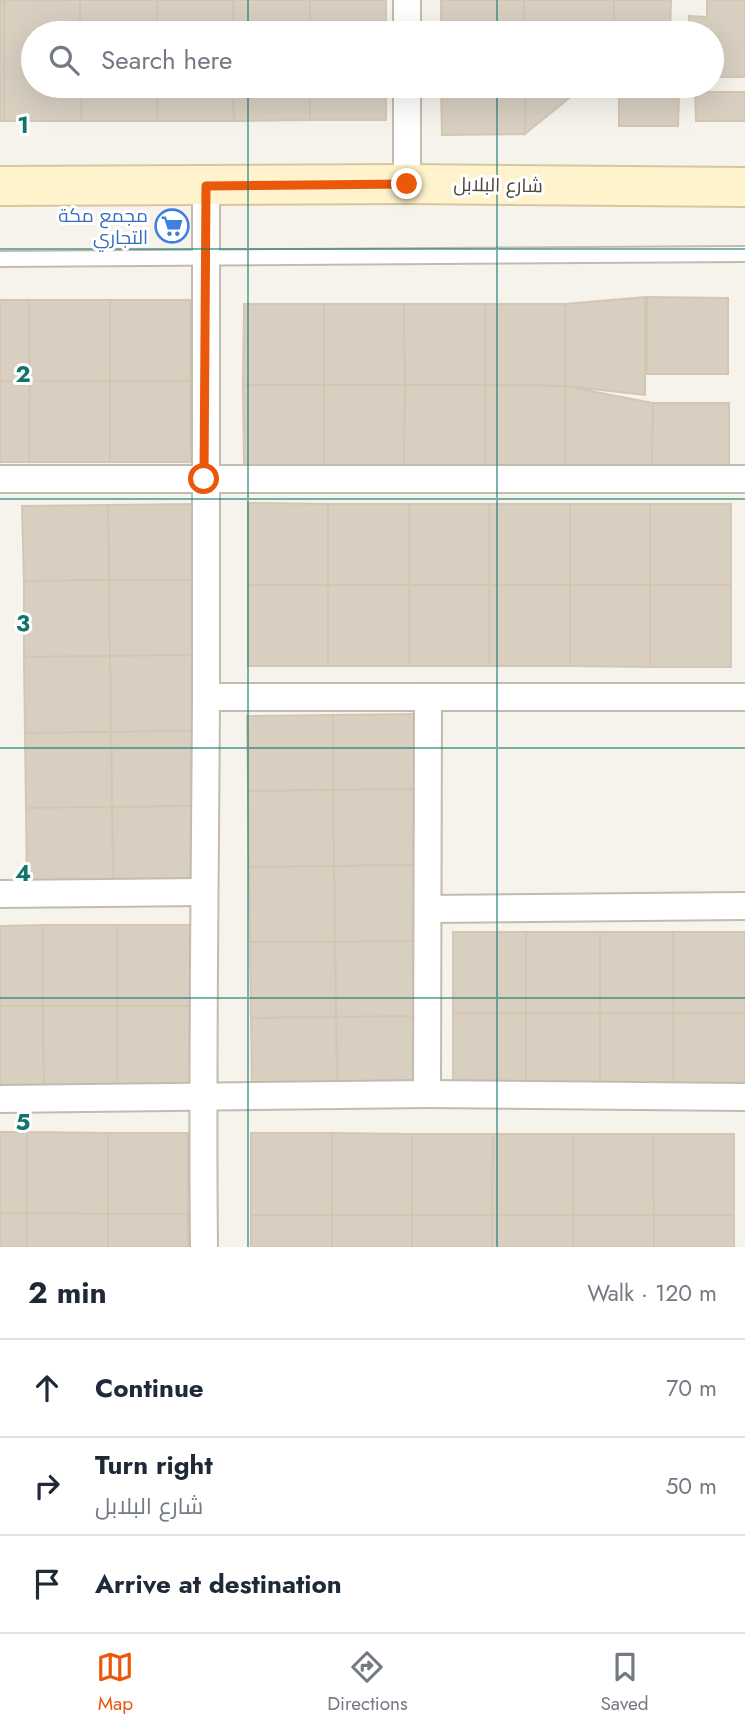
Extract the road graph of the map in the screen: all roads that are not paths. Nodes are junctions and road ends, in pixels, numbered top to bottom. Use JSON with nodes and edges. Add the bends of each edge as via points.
{"nodes":[{"id":1,"x":407,"y":0,"type":"edge"},
{"id":2,"x":407,"y":21,"type":"edge"},
{"id":3,"x":407,"y":98,"type":"edge"},
{"id":4,"x":407,"y":184,"type":"junction"},
{"id":5,"x":0,"y":186,"type":"edge"},
{"id":6,"x":206,"y":186,"type":"junction"},
{"id":7,"x":745,"y":187,"type":"edge"},
{"id":8,"x":745,"y":254,"type":"edge"},
{"id":9,"x":206,"y":258,"type":"junction"},
{"id":10,"x":0,"y":259,"type":"edge"},
{"id":11,"x":0,"y":479,"type":"edge"},
{"id":12,"x":204,"y":479,"type":"junction"},
{"id":13,"x":745,"y":479,"type":"edge"},
{"id":14,"x":206,"y":697,"type":"junction"},
{"id":15,"x":428,"y":697,"type":"junction"},
{"id":16,"x":745,"y":697,"type":"edge"},
{"id":17,"x":204,"y":892,"type":"junction"},
{"id":18,"x":0,"y":894,"type":"edge"},
{"id":19,"x":745,"y":906,"type":"edge"},
{"id":20,"x":428,"y":909,"type":"junction"},
{"id":21,"x":427,"y":1094,"type":"junction"},
{"id":22,"x":745,"y":1097,"type":"edge"},
{"id":23,"x":202,"y":1098,"type":"junction"},
{"id":24,"x":0,"y":1099,"type":"edge"},
{"id":25,"x":204,"y":1247,"type":"edge"}],
"edges":[{"from":1,"to":2,"type":"street"},
{"from":3,"to":4,"type":"street"},
{"from":4,"to":6,"type":"street","name":"شارع البلابل"},
{"from":4,"to":7,"type":"street","name":"شارع البلابل"},
{"from":5,"to":6,"type":"street","name":"شارع البلابل"},
{"from":6,"to":9,"type":"street"},
{"from":8,"to":9,"type":"lane"},
{"from":9,"to":10,"type":"lane"},
{"from":9,"to":12,"type":"street"},
{"from":11,"to":12,"type":"street"},
{"from":12,"to":13,"type":"street"},
{"from":12,"to":14,"type":"street"},
{"from":14,"to":15,"type":"street"},
{"from":14,"to":17,"type":"street"},
{"from":15,"to":16,"type":"street"},
{"from":15,"to":20,"type":"street"},
{"from":17,"to":18,"type":"street"},
{"from":17,"to":23,"type":"street"},
{"from":19,"to":20,"type":"street"},
{"from":20,"to":21,"type":"street"},
{"from":21,"to":22,"type":"street"},
{"from":21,"to":23,"type":"street"},
{"from":23,"to":24,"type":"street"},
{"from":23,"to":25,"type":"street"}]}
